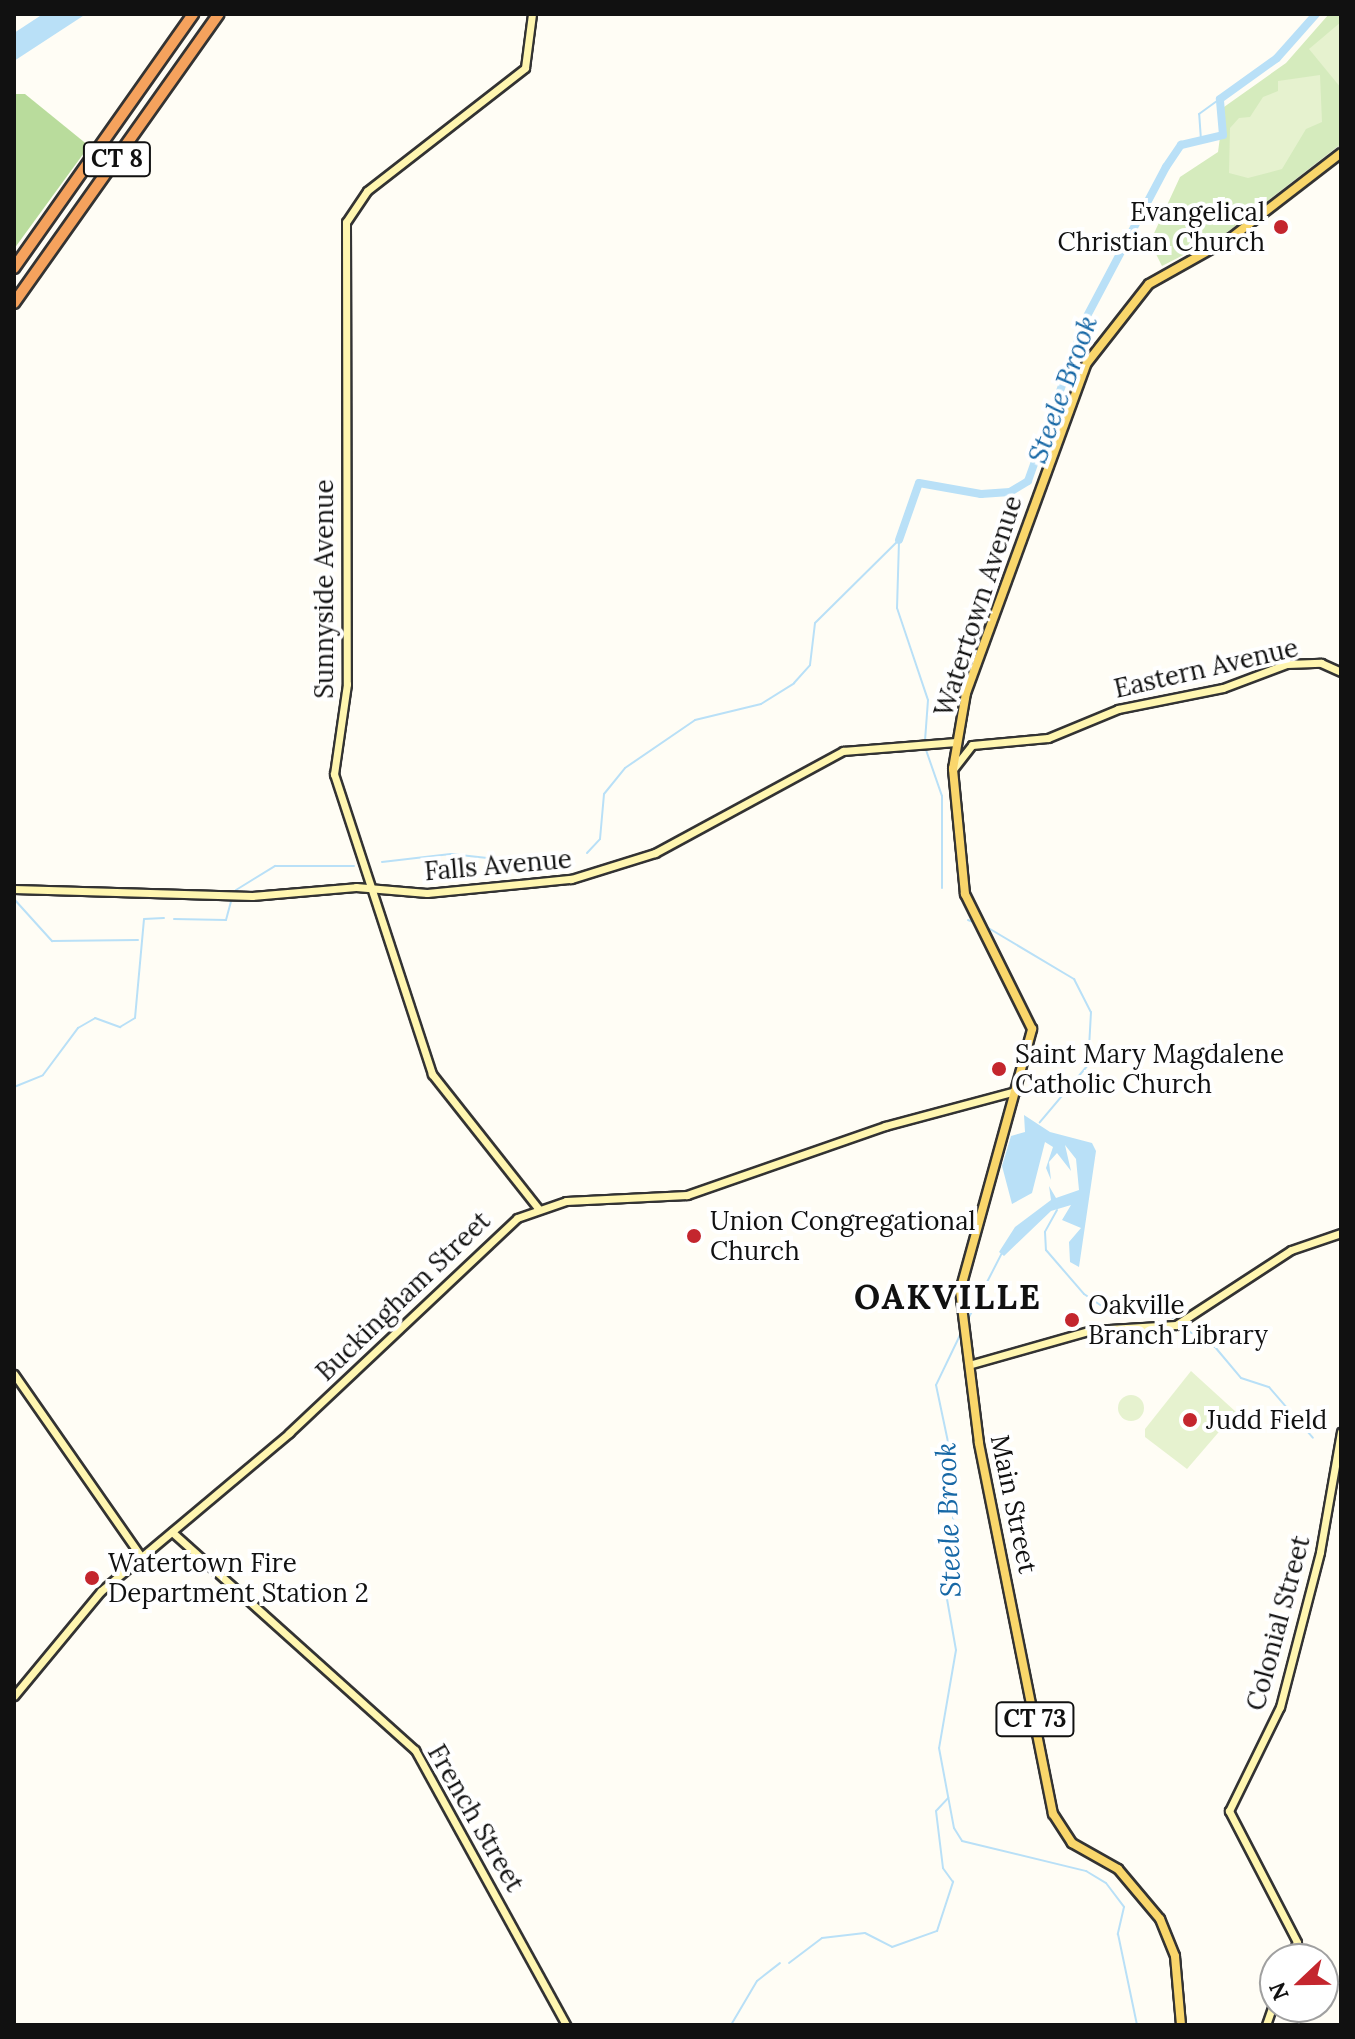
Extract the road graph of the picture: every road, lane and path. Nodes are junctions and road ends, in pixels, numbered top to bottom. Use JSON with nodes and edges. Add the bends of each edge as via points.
{"nodes":[{"id":1,"x":193,"y":14,"type":"edge"},
{"id":2,"x":219,"y":14,"type":"edge"},
{"id":3,"x":532,"y":14,"type":"edge"},
{"id":4,"x":1341,"y":153,"type":"edge"},
{"id":5,"x":14,"y":268,"type":"edge"},
{"id":6,"x":14,"y":303,"type":"edge"},
{"id":7,"x":1341,"y":672,"type":"edge"},
{"id":8,"x":956,"y":742,"type":"junction"},
{"id":9,"x":953,"y":769,"type":"junction"},
{"id":10,"x":14,"y":889,"type":"edge"},
{"id":11,"x":369,"y":890,"type":"junction"},
{"id":12,"x":995,"y":957,"type":"joint"},
{"id":13,"x":1016,"y":1091,"type":"junction"},
{"id":14,"x":538,"y":1208,"type":"junction"},
{"id":15,"x":1341,"y":1233,"type":"edge"},
{"id":16,"x":972,"y":1364,"type":"junction"},
{"id":17,"x":14,"y":1374,"type":"edge"},
{"id":18,"x":1341,"y":1432,"type":"edge"},
{"id":19,"x":172,"y":1532,"type":"junction"},
{"id":20,"x":141,"y":1557,"type":"junction"},
{"id":21,"x":14,"y":1696,"type":"edge"},
{"id":22,"x":1297,"y":1943,"type":"edge"},
{"id":23,"x":566,"y":2025,"type":"edge"},
{"id":24,"x":1181,"y":2025,"type":"edge"}],
"edges":[{"from":1,"to":5,"type":"highway","number":"CT 8"},
{"from":2,"to":6,"type":"highway","number":"CT 8"},
{"from":3,"to":11,"type":"street","name":"Sunnyside Avenue","via":[[529,63],[367,191],[344,230],[347,684],[334,774]]},
{"from":4,"to":8,"type":"main road","name":"Watertown Avenue","number":"CT 73","via":[[1231,238],[1149,284],[1087,363],[966,693]]},
{"from":7,"to":9,"type":"street","name":"Eastern Avenue","via":[[1321,663],[1287,664],[1223,688],[1118,709],[1048,738],[997,740],[966,749]]},
{"from":8,"to":9,"type":"main road","name":"Watertown Avenue","number":"CT 73"},
{"from":8,"to":11,"type":"street","name":"Falls Avenue","via":[[843,751],[616,870],[530,885]]},
{"from":9,"to":12,"type":"main road","name":"Watertown Avenue","number":"CT 73","via":[[961,869],[975,918]]},
{"from":10,"to":11,"type":"street","name":"Falls Avenue","via":[[252,896]]},
{"from":11,"to":14,"type":"street","name":"Sunnyside Avenue","via":[[432,1074]]},
{"from":12,"to":13,"type":"main road","name":"Main Street","number":"CT 73","via":[[1032,1024]]},
{"from":13,"to":14,"type":"street","name":"Buckingham Street","via":[[885,1126],[687,1195]]},
{"from":13,"to":16,"type":"main road","name":"Main Street","number":"CT 73","via":[[961,1286]]},
{"from":14,"to":19,"type":"street","name":"Buckingham Street","via":[[500,1228],[289,1433]]},
{"from":15,"to":16,"type":"street","via":[[1291,1250],[1176,1325],[1092,1330]]},
{"from":16,"to":24,"type":"main road","name":"Main Street","number":"CT 73","via":[[979,1443],[1053,1814],[1072,1843],[1118,1869],[1160,1919],[1175,1956]]},
{"from":17,"to":20,"type":"street"},
{"from":18,"to":22,"type":"street","name":"Colonial Street","via":[[1320,1552],[1280,1707],[1229,1811]]},
{"from":19,"to":20,"type":"street","name":"Buckingham Street"},
{"from":19,"to":23,"type":"street","name":"French Street","via":[[415,1750]]},
{"from":20,"to":21,"type":"street","name":"Buckingham Street","via":[[79,1613]]}]}
